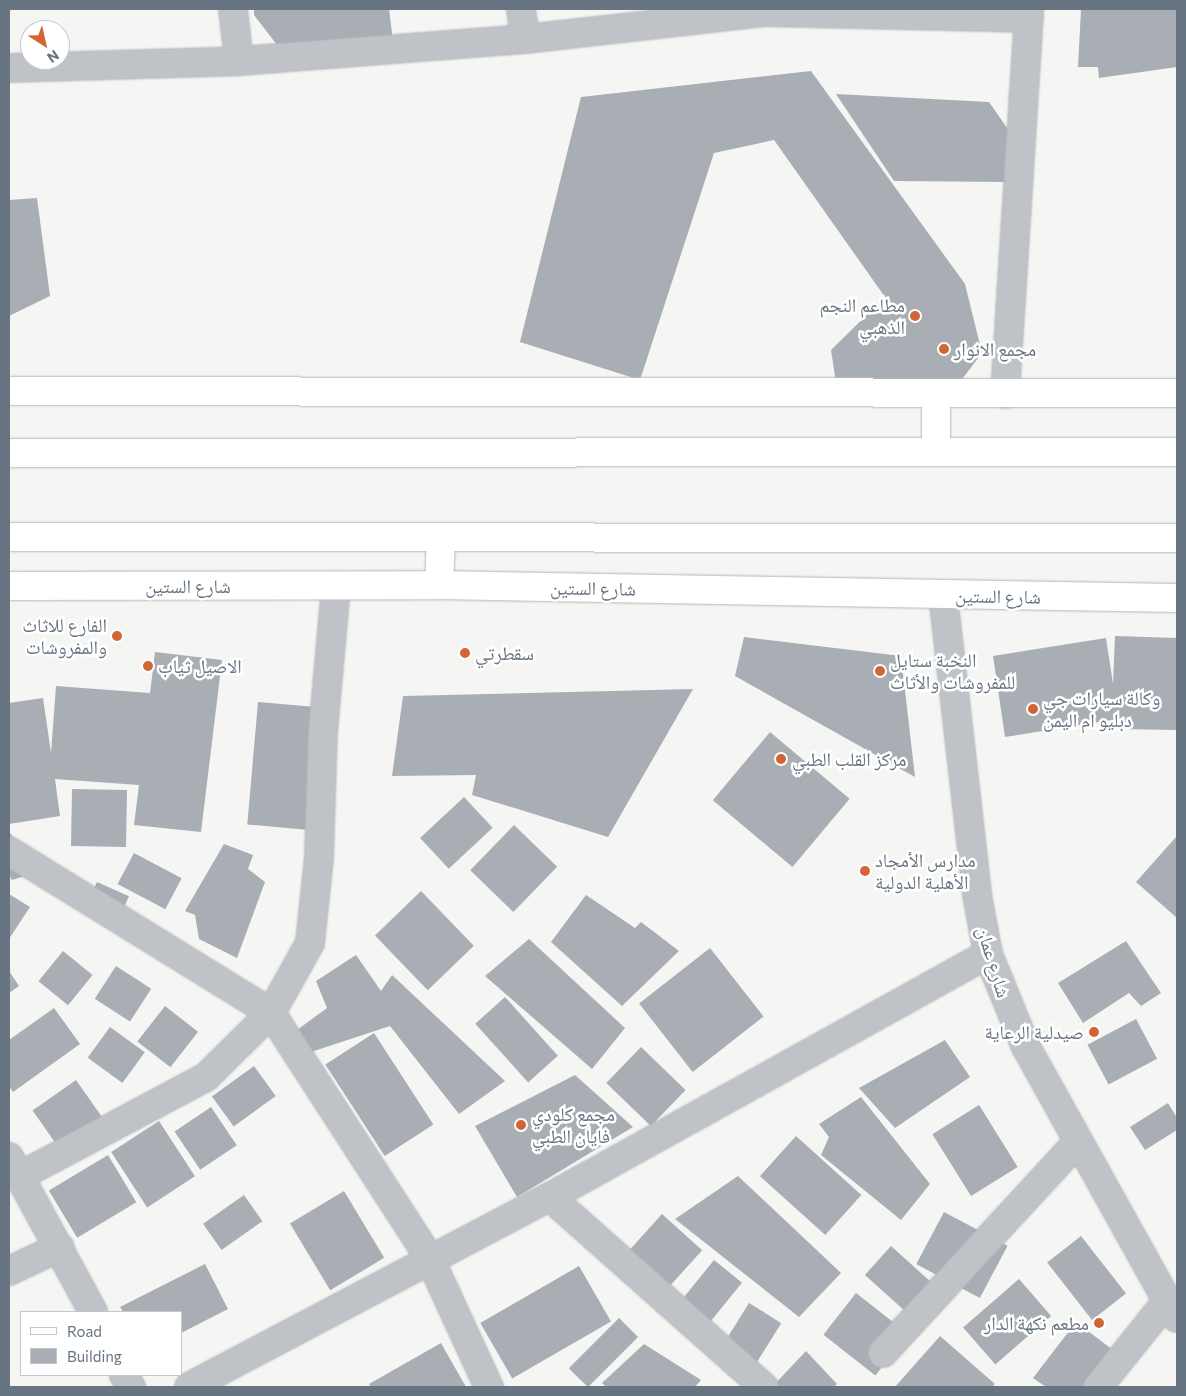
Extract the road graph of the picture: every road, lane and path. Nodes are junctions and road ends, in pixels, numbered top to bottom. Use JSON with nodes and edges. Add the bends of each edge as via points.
{"nodes":[{"id":1,"x":233,"y":9,"type":"edge"},
{"id":2,"x":521,"y":9,"type":"edge"},
{"id":3,"x":763,"y":10,"type":"edge"},
{"id":4,"x":1029,"y":14,"type":"edge"},
{"id":5,"x":525,"y":39,"type":"junction"},
{"id":6,"x":239,"y":61,"type":"junction"},
{"id":7,"x":9,"y":68,"type":"edge"},
{"id":8,"x":9,"y":391,"type":"edge"},
{"id":9,"x":1177,"y":393,"type":"edge"},
{"id":10,"x":1005,"y":394,"type":"junction"},
{"id":11,"x":936,"y":395,"type":"junction"},
{"id":12,"x":936,"y":450,"type":"junction"},
{"id":13,"x":9,"y":452,"type":"edge"},
{"id":14,"x":1177,"y":452,"type":"edge"},
{"id":15,"x":9,"y":537,"type":"edge"},
{"id":16,"x":441,"y":538,"type":"junction"},
{"id":17,"x":1177,"y":538,"type":"edge"},
{"id":18,"x":9,"y":586,"type":"edge"},
{"id":19,"x":336,"y":586,"type":"junction"},
{"id":20,"x":439,"y":586,"type":"junction"},
{"id":21,"x":943,"y":595,"type":"junction"},
{"id":22,"x":1177,"y":598,"type":"edge"},
{"id":23,"x":9,"y":851,"type":"edge"},
{"id":24,"x":988,"y":954,"type":"junction"},
{"id":25,"x":271,"y":1013,"type":"junction"},
{"id":26,"x":1077,"y":1143,"type":"junction"},
{"id":27,"x":14,"y":1166,"type":"edge"},
{"id":28,"x":550,"y":1197,"type":"junction"},
{"id":29,"x":60,"y":1247,"type":"junction"},
{"id":30,"x":430,"y":1259,"type":"junction"},
{"id":31,"x":9,"y":1271,"type":"edge"},
{"id":32,"x":1173,"y":1309,"type":"edge"},
{"id":33,"x":92,"y":1311,"type":"edge"},
{"id":34,"x":883,"y":1353,"type":"dead end"},
{"id":35,"x":188,"y":1387,"type":"edge"},
{"id":36,"x":489,"y":1387,"type":"edge"},
{"id":37,"x":764,"y":1387,"type":"edge"},
{"id":38,"x":1098,"y":1387,"type":"edge"}],
"edges":[{"from":1,"to":6,"type":"street"},
{"from":2,"to":5,"type":"street"},
{"from":3,"to":4,"type":"street"},
{"from":3,"to":5,"type":"street"},
{"from":4,"to":10,"type":"street"},
{"from":5,"to":6,"type":"street"},
{"from":6,"to":7,"type":"street"},
{"from":8,"to":11,"type":"main road"},
{"from":9,"to":10,"type":"main road"},
{"from":10,"to":11,"type":"main road"},
{"from":11,"to":12,"type":"main road"},
{"from":12,"to":13,"type":"main road"},
{"from":12,"to":14,"type":"main road"},
{"from":15,"to":16,"type":"main road"},
{"from":16,"to":17,"type":"main road"},
{"from":16,"to":20,"type":"main road"},
{"from":18,"to":19,"type":"main road","name":"شارع الستين"},
{"from":19,"to":20,"type":"main road","name":"شارع الستين"},
{"from":19,"to":25,"type":"street","via":[[323,732],[319,857],[310,943]]},
{"from":20,"to":21,"type":"main road","name":"شارع الستين"},
{"from":21,"to":22,"type":"main road","name":"شارع الستين"},
{"from":21,"to":24,"type":"street","name":"شارع عمان","via":[[977,895]]},
{"from":23,"to":25,"type":"street"},
{"from":24,"to":26,"type":"street","name":"شارع عمان","via":[[1026,1047]]},
{"from":24,"to":28,"type":"street"},
{"from":25,"to":27,"type":"street","via":[[206,1077]]},
{"from":25,"to":30,"type":"street"},
{"from":26,"to":32,"type":"street","name":"شارع عمان"},
{"from":26,"to":34,"type":"street"},
{"from":27,"to":29,"type":"street"},
{"from":28,"to":30,"type":"street"},
{"from":28,"to":37,"type":"street"},
{"from":29,"to":31,"type":"street"},
{"from":29,"to":33,"type":"street"},
{"from":30,"to":35,"type":"street"},
{"from":30,"to":36,"type":"street"},
{"from":32,"to":38,"type":"street"}]}
